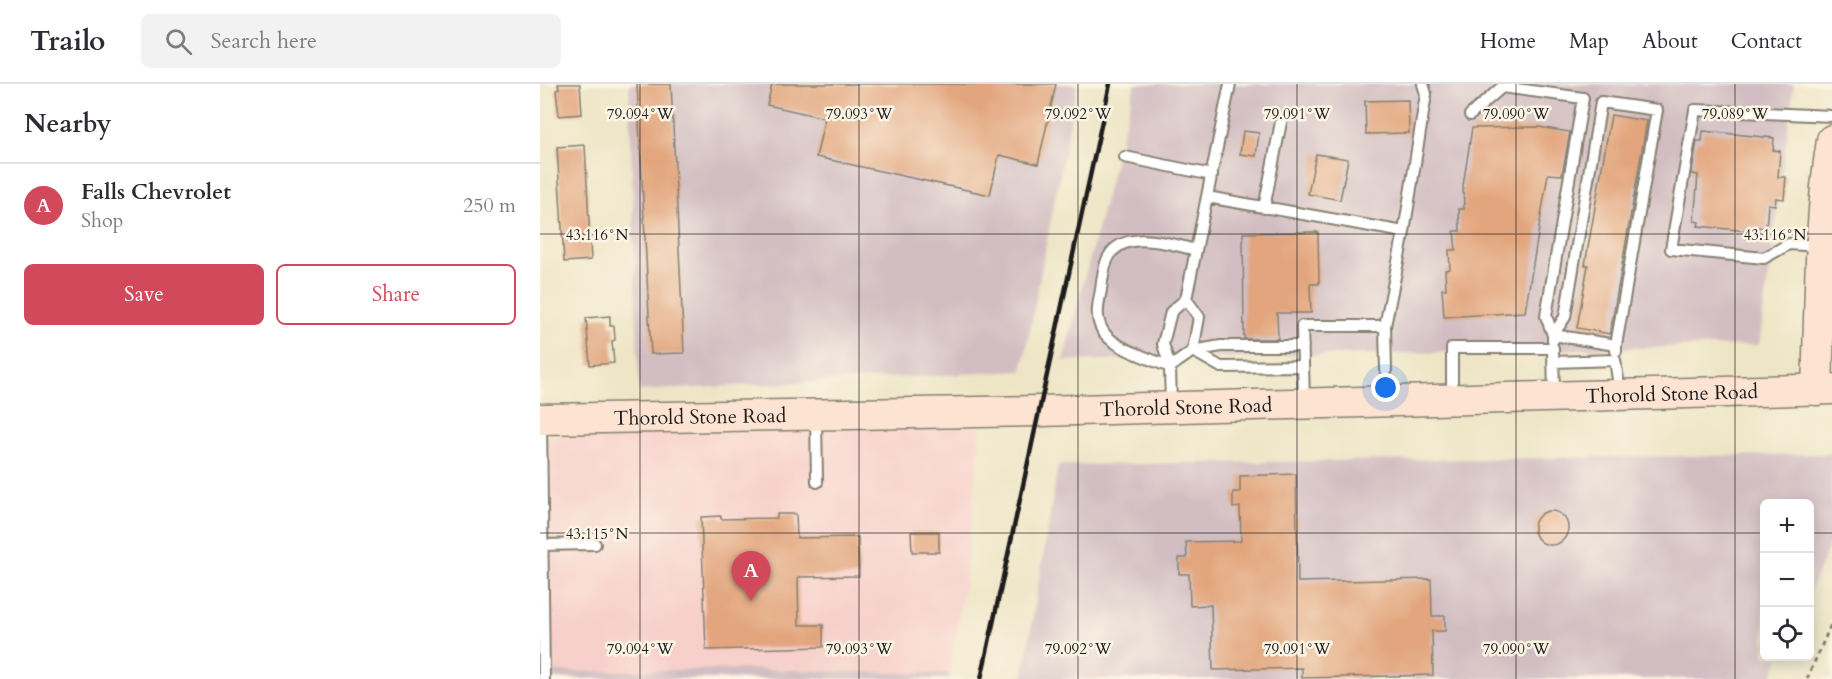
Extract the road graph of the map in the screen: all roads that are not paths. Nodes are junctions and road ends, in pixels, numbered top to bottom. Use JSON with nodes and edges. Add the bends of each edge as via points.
{"nodes":[{"id":1,"x":1230,"y":84,"type":"edge"},
{"id":2,"x":1423,"y":84,"type":"edge"},
{"id":3,"x":1470,"y":115,"type":"dead end"},
{"id":4,"x":1832,"y":116,"type":"edge"},
{"id":5,"x":1282,"y":117,"type":"dead end"},
{"id":6,"x":1832,"y":140,"type":"edge"},
{"id":7,"x":1125,"y":157,"type":"dead end"},
{"id":8,"x":1212,"y":175,"type":"junction"},
{"id":9,"x":1207,"y":197,"type":"junction"},
{"id":10,"x":1264,"y":208,"type":"junction"},
{"id":11,"x":1404,"y":232,"type":"junction"},
{"id":12,"x":1196,"y":250,"type":"junction"},
{"id":13,"x":1822,"y":259,"type":"junction"},
{"id":14,"x":1186,"y":299,"type":"junction"},
{"id":15,"x":1832,"y":302,"type":"edge"},
{"id":16,"x":1385,"y":326,"type":"junction"},
{"id":17,"x":1553,"y":335,"type":"junction"},
{"id":18,"x":1616,"y":345,"type":"junction"},
{"id":19,"x":1303,"y":346,"type":"junction"},
{"id":20,"x":1553,"y":348,"type":"junction"},
{"id":21,"x":1193,"y":351,"type":"junction"},
{"id":22,"x":1615,"y":360,"type":"junction"},
{"id":23,"x":1553,"y":362,"type":"junction"},
{"id":24,"x":1303,"y":366,"type":"junction"},
{"id":25,"x":1170,"y":367,"type":"junction"},
{"id":26,"x":1386,"y":370,"type":"dead end"},
{"id":27,"x":1824,"y":390,"type":"edge"},
{"id":28,"x":1620,"y":395,"type":"junction"},
{"id":29,"x":1554,"y":397,"type":"junction"},
{"id":30,"x":1452,"y":400,"type":"junction"},
{"id":31,"x":1304,"y":404,"type":"junction"},
{"id":32,"x":1171,"y":408,"type":"junction"},
{"id":33,"x":816,"y":415,"type":"junction"},
{"id":34,"x":540,"y":419,"type":"edge"},
{"id":35,"x":817,"y":482,"type":"dead end"},
{"id":36,"x":540,"y":533,"type":"edge"},
{"id":37,"x":595,"y":544,"type":"dead end"},
{"id":38,"x":541,"y":545,"type":"edge"},
{"id":39,"x":544,"y":679,"type":"edge"}],
"edges":[{"from":1,"to":8,"type":"lane"},
{"from":2,"to":11,"type":"lane","via":[[1426,94]]},
{"from":3,"to":17,"type":"lane","via":[[1502,87],[1583,98],[1546,316]]},
{"from":4,"to":13,"type":"lane","via":[[1695,110],[1671,249],[1764,258],[1789,244]]},
{"from":5,"to":10,"type":"lane"},
{"from":6,"to":13,"type":"main road"},
{"from":7,"to":8,"type":"lane"},
{"from":8,"to":9,"type":"lane"},
{"from":9,"to":10,"type":"lane"},
{"from":9,"to":12,"type":"lane"},
{"from":10,"to":11,"type":"lane"},
{"from":11,"to":16,"type":"lane"},
{"from":12,"to":14,"type":"lane"},
{"from":12,"to":25,"type":"lane","via":[[1155,241],[1133,241],[1116,247],[1106,261],[1096,314],[1104,333],[1117,344]]},
{"from":13,"to":15,"type":"main road"},
{"from":13,"to":27,"type":"main road"},
{"from":14,"to":21,"type":"lane","via":[[1199,317]]},
{"from":14,"to":25,"type":"lane","via":[[1171,312],[1164,344]]},
{"from":16,"to":19,"type":"lane","via":[[1302,326]]},
{"from":16,"to":26,"type":"lane"},
{"from":17,"to":18,"type":"lane"},
{"from":17,"to":18,"type":"lane","via":[[1565,317],[1601,102],[1657,110]]},
{"from":17,"to":20,"type":"lane"},
{"from":18,"to":22,"type":"lane"},
{"from":19,"to":21,"type":"lane","via":[[1221,346]]},
{"from":19,"to":24,"type":"lane"},
{"from":20,"to":23,"type":"lane"},
{"from":20,"to":30,"type":"lane","via":[[1452,348]]},
{"from":21,"to":24,"type":"lane","via":[[1221,367]]},
{"from":21,"to":25,"type":"lane"},
{"from":22,"to":23,"type":"lane"},
{"from":22,"to":28,"type":"lane"},
{"from":23,"to":29,"type":"lane"},
{"from":24,"to":31,"type":"lane"},
{"from":25,"to":32,"type":"lane"},
{"from":27,"to":28,"type":"main road","name":"Thorold Stone Road"},
{"from":28,"to":29,"type":"main road","name":"Thorold Stone Road"},
{"from":29,"to":30,"type":"main road","name":"Thorold Stone Road"},
{"from":30,"to":31,"type":"main road","name":"Thorold Stone Road"},
{"from":31,"to":32,"type":"main road","name":"Thorold Stone Road"},
{"from":32,"to":33,"type":"main road","name":"Thorold Stone Road"},
{"from":33,"to":34,"type":"main road","name":"Thorold Stone Road"},
{"from":33,"to":35,"type":"lane"},
{"from":34,"to":36,"type":"lane"},
{"from":36,"to":38,"type":"lane"},
{"from":37,"to":38,"type":"lane"},
{"from":38,"to":39,"type":"lane"}]}
